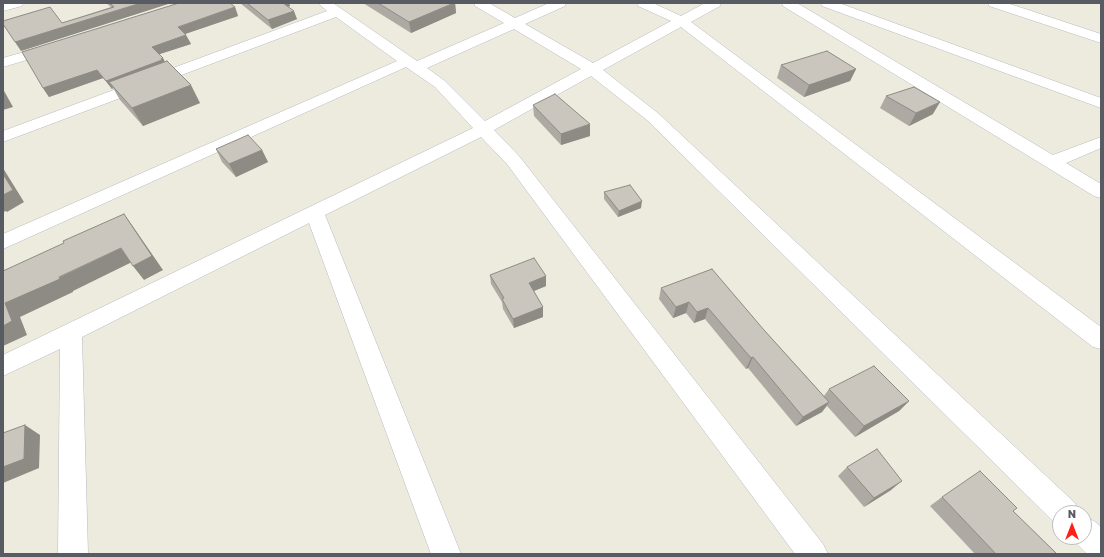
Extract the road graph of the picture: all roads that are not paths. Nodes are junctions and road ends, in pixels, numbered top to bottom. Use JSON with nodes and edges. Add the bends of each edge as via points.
{"nodes":[{"id":1,"x":17,"y":3,"type":"edge"},
{"id":2,"x":324,"y":3,"type":"edge"},
{"id":3,"x":480,"y":3,"type":"edge"},
{"id":4,"x":560,"y":3,"type":"edge"},
{"id":5,"x":643,"y":3,"type":"edge"},
{"id":6,"x":714,"y":3,"type":"edge"},
{"id":7,"x":788,"y":3,"type":"edge"},
{"id":8,"x":827,"y":3,"type":"edge"},
{"id":9,"x":994,"y":3,"type":"edge"},
{"id":10,"x":3,"y":7,"type":"edge"},
{"id":11,"x":337,"y":12,"type":"junction"},
{"id":12,"x":681,"y":21,"type":"junction"},
{"id":13,"x":513,"y":23,"type":"junction"},
{"id":14,"x":1101,"y":39,"type":"edge"},
{"id":15,"x":62,"y":44,"type":"edge"},
{"id":16,"x":3,"y":64,"type":"edge"},
{"id":17,"x":412,"y":64,"type":"junction"},
{"id":18,"x":593,"y":70,"type":"junction"},
{"id":19,"x":1101,"y":103,"type":"edge"},
{"id":20,"x":483,"y":128,"type":"junction"},
{"id":21,"x":3,"y":137,"type":"edge"},
{"id":22,"x":1101,"y":142,"type":"edge"},
{"id":23,"x":1053,"y":162,"type":"junction"},
{"id":24,"x":1101,"y":192,"type":"edge"},
{"id":25,"x":314,"y":212,"type":"junction"},
{"id":26,"x":3,"y":242,"type":"edge"},
{"id":27,"x":71,"y":332,"type":"junction"},
{"id":28,"x":1101,"y":340,"type":"edge"},
{"id":29,"x":3,"y":366,"type":"edge"},
{"id":30,"x":1057,"y":505,"type":"edge"},
{"id":31,"x":1092,"y":539,"type":"edge"},
{"id":32,"x":1101,"y":547,"type":"edge"},
{"id":33,"x":73,"y":554,"type":"edge"},
{"id":34,"x":446,"y":554,"type":"edge"},
{"id":35,"x":813,"y":554,"type":"edge"}],
"edges":[{"from":1,"to":10,"type":"street"},
{"from":2,"to":11,"type":"street"},
{"from":3,"to":13,"type":"street"},
{"from":4,"to":13,"type":"street"},
{"from":5,"to":12,"type":"street"},
{"from":6,"to":12,"type":"street"},
{"from":7,"to":23,"type":"street"},
{"from":8,"to":19,"type":"street"},
{"from":9,"to":14,"type":"street"},
{"from":11,"to":17,"type":"street"},
{"from":11,"to":21,"type":"street"},
{"from":12,"to":18,"type":"street"},
{"from":12,"to":28,"type":"street"},
{"from":13,"to":17,"type":"street"},
{"from":13,"to":18,"type":"street"},
{"from":15,"to":16,"type":"street"},
{"from":17,"to":20,"type":"street","via":[[440,84]]},
{"from":17,"to":26,"type":"street"},
{"from":18,"to":20,"type":"street"},
{"from":18,"to":30,"type":"street","via":[[653,117]]},
{"from":20,"to":25,"type":"street"},
{"from":20,"to":35,"type":"street","via":[[513,160]]},
{"from":22,"to":23,"type":"street"},
{"from":23,"to":24,"type":"street"},
{"from":25,"to":27,"type":"street"},
{"from":25,"to":34,"type":"street"},
{"from":27,"to":29,"type":"street"},
{"from":27,"to":33,"type":"street"},
{"from":31,"to":32,"type":"street"}]}
